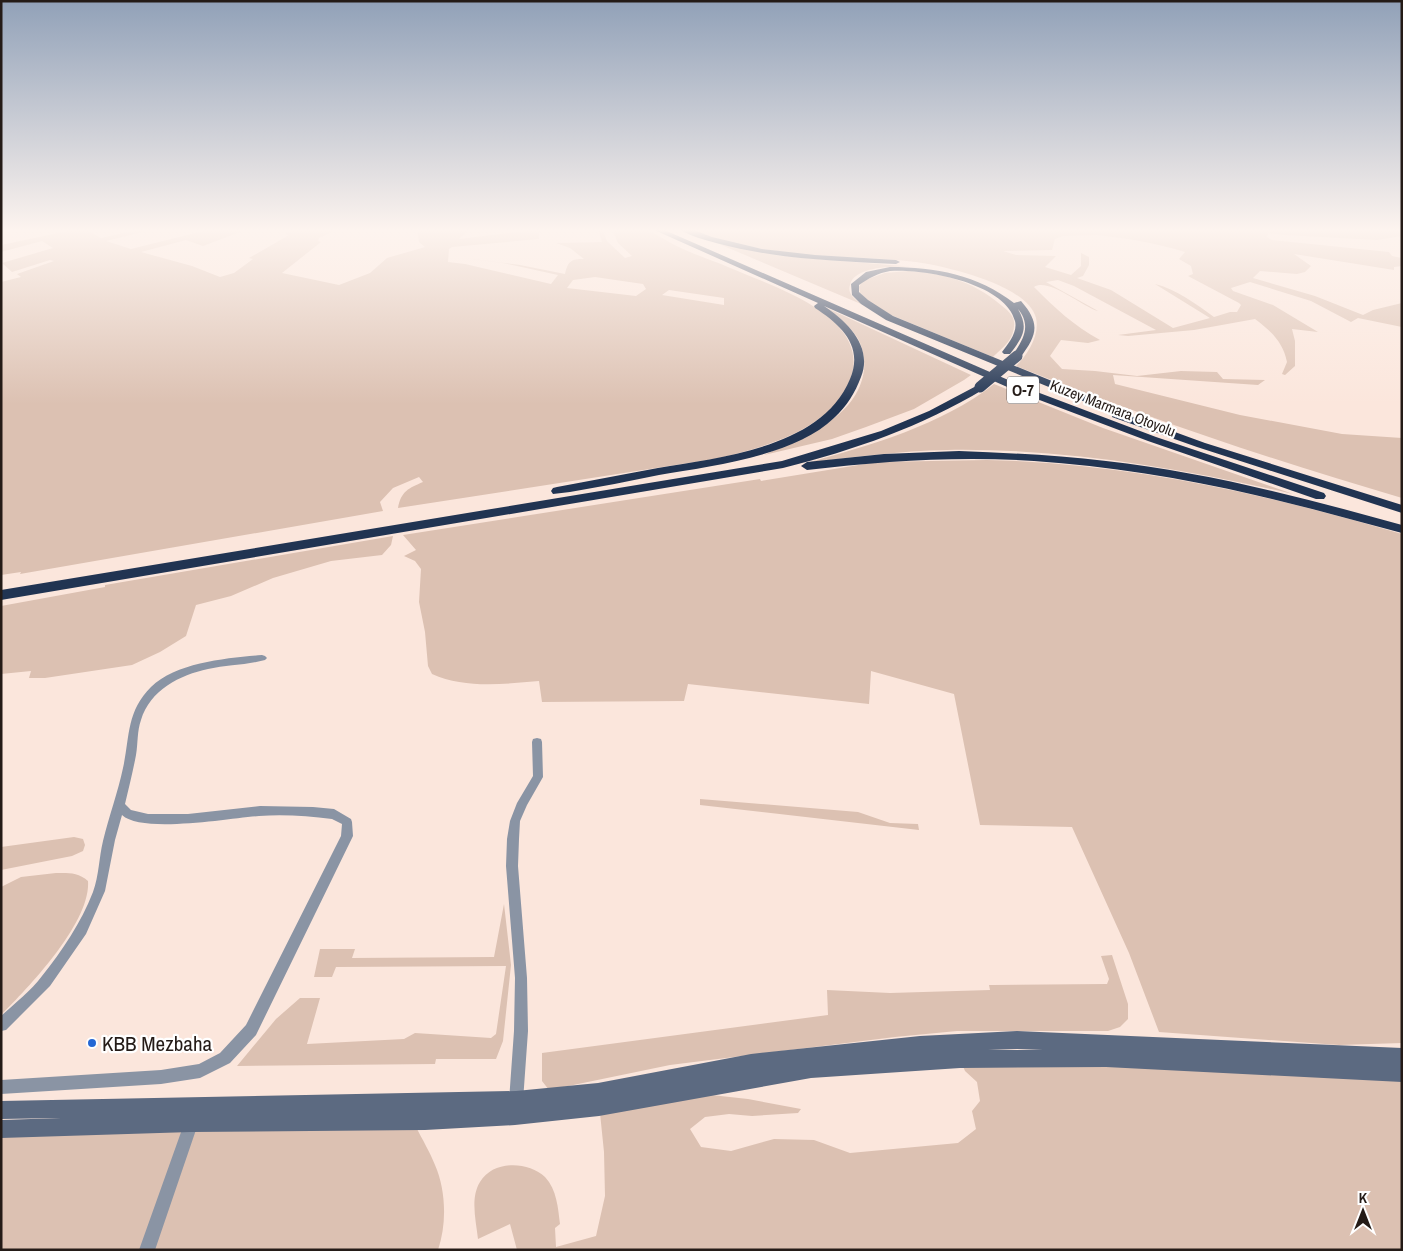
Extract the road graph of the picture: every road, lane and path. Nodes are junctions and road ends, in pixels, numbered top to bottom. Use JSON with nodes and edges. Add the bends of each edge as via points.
{"nodes":[{"id":1,"x":779,"y":287,"type":"edge"},
{"id":2,"x":790,"y":287,"type":"edge"},
{"id":3,"x":810,"y":287,"type":"edge"},
{"id":4,"x":855,"y":287,"type":"edge"},
{"id":5,"x":984,"y":287,"type":"edge"},
{"id":6,"x":994,"y":287,"type":"edge"},
{"id":7,"x":1012,"y":354,"type":"junction"},
{"id":8,"x":1201,"y":445,"type":"junction"},
{"id":9,"x":520,"y":502,"type":"junction"},
{"id":10,"x":1402,"y":510,"type":"edge"},
{"id":11,"x":1402,"y":521,"type":"edge"},
{"id":12,"x":1402,"y":529,"type":"edge"},
{"id":13,"x":1,"y":585,"type":"edge"},
{"id":14,"x":1,"y":595,"type":"edge"},
{"id":15,"x":262,"y":658,"type":"dead end"},
{"id":16,"x":537,"y":742,"type":"dead end"},
{"id":17,"x":119,"y":805,"type":"junction"},
{"id":18,"x":1,"y":1025,"type":"edge"},
{"id":19,"x":1402,"y":1057,"type":"edge"},
{"id":20,"x":1402,"y":1073,"type":"edge"},
{"id":21,"x":1,"y":1087,"type":"edge"},
{"id":22,"x":516,"y":1108,"type":"junction"},
{"id":23,"x":1,"y":1110,"type":"edge"},
{"id":24,"x":194,"y":1115,"type":"junction"},
{"id":25,"x":1,"y":1130,"type":"edge"},
{"id":26,"x":147,"y":1250,"type":"edge"}],
"edges":[{"from":1,"to":9,"type":"highway","via":[[833,316],[854,340],[860,366],[856,382],[841,406],[813,428],[763,451]]},
{"from":2,"to":11,"type":"highway","name":"Kuzey Marmara Otoyolu","number":"O-7","via":[[1025,391],[1161,442]]},
{"from":3,"to":8,"type":"highway","name":"Kuzey Marmara Otoyolu","number":"O-7","via":[[1040,386]]},
{"from":4,"to":8,"type":"highway","via":[[855,293],[863,301],[894,319]]},
{"from":5,"to":7,"type":"highway","via":[[1008,302],[1019,318],[1019,334]]},
{"from":6,"to":7,"type":"highway","via":[[1018,302],[1029,316],[1030,333]]},
{"from":7,"to":9,"type":"highway","bridge":true,"via":[[954,404],[911,424],[820,455],[708,478]]},
{"from":8,"to":10,"type":"highway","name":"Kuzey Marmara Otoyolu","number":"O-7"},
{"from":9,"to":12,"type":"highway","via":[[709,482],[856,460],[984,454],[1068,459],[1181,474],[1296,499]]},
{"from":9,"to":13,"type":"highway"},
{"from":9,"to":14,"type":"highway"},
{"from":15,"to":17,"type":"street","via":[[214,663],[166,681],[153,691],[143,702],[136,719]]},
{"from":16,"to":22,"type":"street","via":[[538,776],[514,822],[513,839],[512,866],[521,978]]},
{"from":17,"to":18,"type":"street","via":[[99,891],[82,930],[46,982]]},
{"from":17,"to":21,"type":"street","via":[[128,814],[148,819],[260,812],[334,814],[347,822],[347,836],[250,1030],[225,1058],[200,1071],[161,1077]]},
{"from":19,"to":22,"type":"main road","via":[[1017,1040],[920,1045],[751,1063]]},
{"from":20,"to":22,"type":"main road","via":[[1106,1058],[960,1059],[811,1070],[599,1108]]},
{"from":22,"to":24,"type":"main road","via":[[426,1121]]},
{"from":23,"to":24,"type":"main road"},
{"from":24,"to":25,"type":"main road"},
{"from":24,"to":26,"type":"street"}]}
